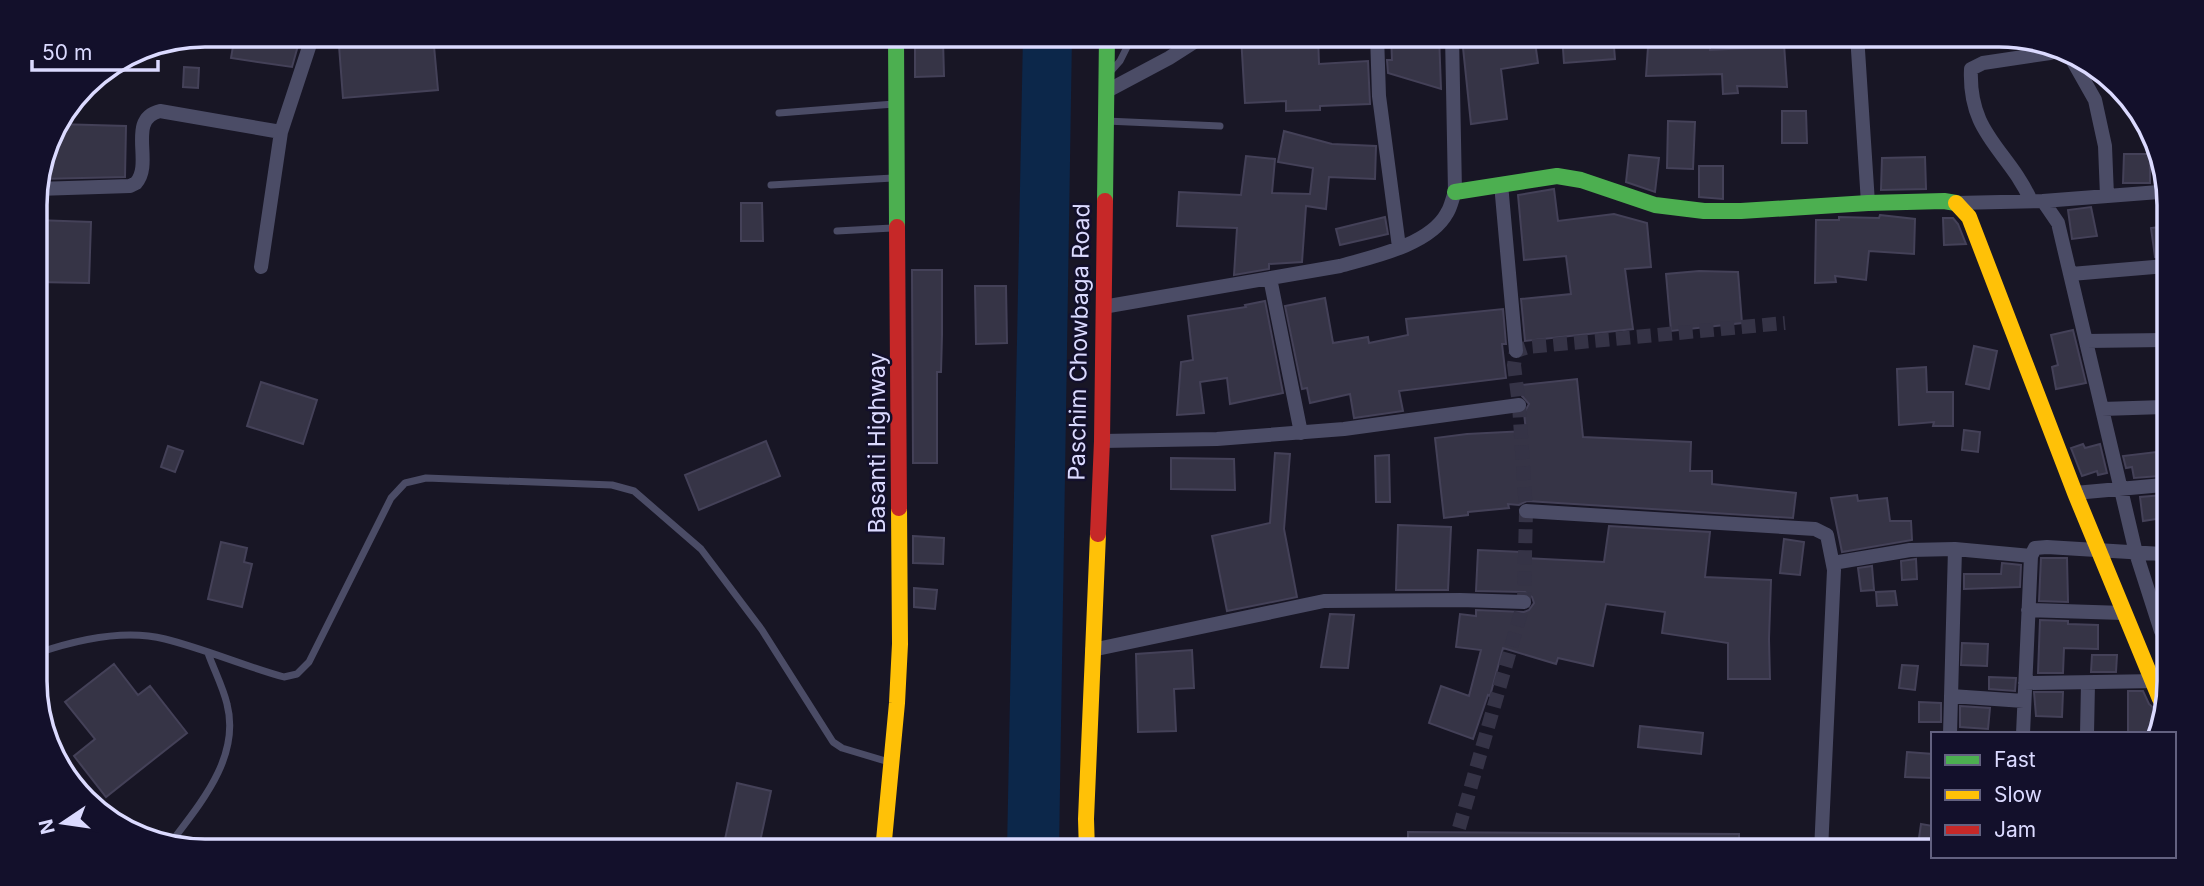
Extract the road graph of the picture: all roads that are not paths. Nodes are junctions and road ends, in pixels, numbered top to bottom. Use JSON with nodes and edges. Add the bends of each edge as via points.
{"nodes":[{"id":1,"x":309,"y":47,"type":"edge"},
{"id":2,"x":896,"y":47,"type":"edge"},
{"id":3,"x":1107,"y":47,"type":"edge"},
{"id":4,"x":1127,"y":47,"type":"edge"},
{"id":5,"x":1186,"y":47,"type":"edge"},
{"id":6,"x":1377,"y":47,"type":"edge"},
{"id":7,"x":1452,"y":47,"type":"edge"},
{"id":8,"x":1858,"y":47,"type":"edge"},
{"id":9,"x":2043,"y":54,"type":"edge"},
{"id":10,"x":2078,"y":69,"type":"edge"},
{"id":11,"x":1107,"y":83,"type":"junction"},
{"id":12,"x":896,"y":104,"type":"junction"},
{"id":13,"x":779,"y":113,"type":"dead end"},
{"id":14,"x":1106,"y":121,"type":"junction"},
{"id":15,"x":1220,"y":126,"type":"dead end"},
{"id":16,"x":281,"y":132,"type":"junction"},
{"id":17,"x":897,"y":178,"type":"junction"},
{"id":18,"x":1501,"y":184,"type":"junction"},
{"id":19,"x":771,"y":185,"type":"dead end"},
{"id":20,"x":49,"y":189,"type":"edge"},
{"id":21,"x":1455,"y":192,"type":"junction"},
{"id":22,"x":2156,"y":192,"type":"edge"},
{"id":23,"x":2108,"y":196,"type":"junction"},
{"id":24,"x":2037,"y":201,"type":"junction"},
{"id":25,"x":1868,"y":203,"type":"junction"},
{"id":26,"x":1956,"y":203,"type":"junction"},
{"id":27,"x":898,"y":228,"type":"junction"},
{"id":28,"x":837,"y":231,"type":"dead end"},
{"id":29,"x":1399,"y":247,"type":"junction"},
{"id":30,"x":261,"y":267,"type":"dead end"},
{"id":31,"x":2157,"y":267,"type":"edge"},
{"id":32,"x":2071,"y":274,"type":"junction"},
{"id":33,"x":1270,"y":278,"type":"junction"},
{"id":34,"x":1103,"y":307,"type":"junction"},
{"id":35,"x":2157,"y":340,"type":"edge"},
{"id":36,"x":2086,"y":341,"type":"junction"},
{"id":37,"x":1516,"y":351,"type":"dead end"},
{"id":38,"x":1519,"y":405,"type":"dead end"},
{"id":39,"x":2157,"y":407,"type":"edge"},
{"id":40,"x":2102,"y":409,"type":"junction"},
{"id":41,"x":1301,"y":433,"type":"junction"},
{"id":42,"x":1102,"y":441,"type":"junction"},
{"id":43,"x":2157,"y":485,"type":"edge"},
{"id":44,"x":2121,"y":488,"type":"junction"},
{"id":45,"x":2075,"y":493,"type":"junction"},
{"id":46,"x":1526,"y":511,"type":"dead end"},
{"id":47,"x":1955,"y":549,"type":"junction"},
{"id":48,"x":2098,"y":551,"type":"junction"},
{"id":49,"x":2136,"y":553,"type":"junction"},
{"id":50,"x":2157,"y":554,"type":"edge"},
{"id":51,"x":2031,"y":556,"type":"junction"},
{"id":52,"x":1833,"y":563,"type":"junction"},
{"id":53,"x":1524,"y":602,"type":"dead end"},
{"id":54,"x":2157,"y":605,"type":"edge"},
{"id":55,"x":2028,"y":610,"type":"junction"},
{"id":56,"x":2124,"y":613,"type":"junction"},
{"id":57,"x":47,"y":650,"type":"edge"},
{"id":58,"x":1092,"y":650,"type":"junction"},
{"id":59,"x":208,"y":653,"type":"junction"},
{"id":60,"x":2088,"y":682,"type":"junction"},
{"id":61,"x":2157,"y":682,"type":"edge"},
{"id":62,"x":2025,"y":683,"type":"junction"},
{"id":63,"x":1951,"y":696,"type":"junction"},
{"id":64,"x":2024,"y":701,"type":"junction"},
{"id":65,"x":1950,"y":732,"type":"edge"},
{"id":66,"x":2023,"y":732,"type":"edge"},
{"id":67,"x":2087,"y":732,"type":"edge"},
{"id":68,"x":891,"y":762,"type":"junction"},
{"id":69,"x":176,"y":836,"type":"edge"},
{"id":70,"x":1822,"y":838,"type":"edge"},
{"id":71,"x":884,"y":839,"type":"edge"},
{"id":72,"x":1087,"y":839,"type":"edge"}],
"edges":[{"from":1,"to":16,"type":"street"},
{"from":2,"to":12,"type":"street","name":"Basanti Highway"},
{"from":3,"to":11,"type":"street","name":"Paschim Chowbaga Road"},
{"from":4,"to":11,"type":"lane"},
{"from":5,"to":11,"type":"street"},
{"from":6,"to":29,"type":"street","via":[[1379,96]]},
{"from":7,"to":21,"type":"street"},
{"from":8,"to":25,"type":"street"},
{"from":9,"to":24,"type":"street","via":[[1970,69],[1980,125]]},
{"from":10,"to":23,"type":"street","via":[[2095,100],[2105,146]]},
{"from":11,"to":14,"type":"street","name":"Paschim Chowbaga Road"},
{"from":12,"to":13,"type":"lane"},
{"from":12,"to":17,"type":"street","name":"Basanti Highway"},
{"from":14,"to":15,"type":"lane"},
{"from":14,"to":34,"type":"street","name":"Paschim Chowbaga Road"},
{"from":16,"to":20,"type":"street","via":[[160,111],[146,118],[142,172],[136,183]]},
{"from":16,"to":30,"type":"street"},
{"from":17,"to":19,"type":"lane"},
{"from":17,"to":27,"type":"street","name":"Basanti Highway"},
{"from":18,"to":21,"type":"street"},
{"from":18,"to":25,"type":"street","via":[[1557,176],[1655,205],[1704,211]]},
{"from":18,"to":37,"type":"street"},
{"from":21,"to":29,"type":"street","via":[[1447,214],[1433,229]]},
{"from":22,"to":23,"type":"street"},
{"from":23,"to":24,"type":"street"},
{"from":24,"to":26,"type":"street"},
{"from":24,"to":32,"type":"street","via":[[2058,223]]},
{"from":25,"to":26,"type":"street"},
{"from":26,"to":45,"type":"street","via":[[1969,218]]},
{"from":27,"to":28,"type":"lane"},
{"from":27,"to":68,"type":"street","name":"Basanti Highway","via":[[900,644]]},
{"from":29,"to":33,"type":"street","via":[[1340,266]]},
{"from":31,"to":32,"type":"street"},
{"from":32,"to":36,"type":"street"},
{"from":33,"to":34,"type":"street"},
{"from":33,"to":41,"type":"street"},
{"from":34,"to":42,"type":"street","name":"Paschim Chowbaga Road"},
{"from":35,"to":36,"type":"street"},
{"from":36,"to":40,"type":"street"},
{"from":38,"to":41,"type":"street"},
{"from":39,"to":40,"type":"street"},
{"from":40,"to":44,"type":"street"},
{"from":41,"to":42,"type":"street"},
{"from":42,"to":58,"type":"street","name":"Paschim Chowbaga Road"},
{"from":43,"to":44,"type":"street"},
{"from":44,"to":45,"type":"street"},
{"from":44,"to":49,"type":"street"},
{"from":45,"to":48,"type":"street"},
{"from":46,"to":52,"type":"street","via":[[1815,529],[1827,534]]},
{"from":47,"to":51,"type":"street"},
{"from":47,"to":52,"type":"street","via":[[1910,550]]},
{"from":47,"to":63,"type":"street"},
{"from":48,"to":49,"type":"street"},
{"from":48,"to":51,"type":"street","via":[[2048,547],[2035,548]]},
{"from":48,"to":56,"type":"street"},
{"from":49,"to":50,"type":"street"},
{"from":49,"to":54,"type":"street"},
{"from":51,"to":55,"type":"street"},
{"from":52,"to":70,"type":"street"},
{"from":53,"to":58,"type":"street","via":[[1324,601]]},
{"from":55,"to":56,"type":"street"},
{"from":55,"to":62,"type":"street"},
{"from":56,"to":61,"type":"street"},
{"from":57,"to":59,"type":"lane","via":[[130,636],[163,638]]},
{"from":58,"to":72,"type":"street","name":"Paschim Chowbaga Road"},
{"from":59,"to":68,"type":"lane","via":[[284,677],[297,674],[309,662],[391,498],[405,483],[426,478],[612,485],[634,491],[701,549],[762,630],[833,742]]},
{"from":59,"to":69,"type":"lane","via":[[227,704],[228,746],[203,800]]},
{"from":60,"to":61,"type":"street"},
{"from":60,"to":62,"type":"street"},
{"from":60,"to":67,"type":"street"},
{"from":62,"to":64,"type":"street"},
{"from":63,"to":64,"type":"street"},
{"from":63,"to":65,"type":"street"},
{"from":64,"to":66,"type":"street"},
{"from":68,"to":71,"type":"street","name":"Basanti Highway"}]}
